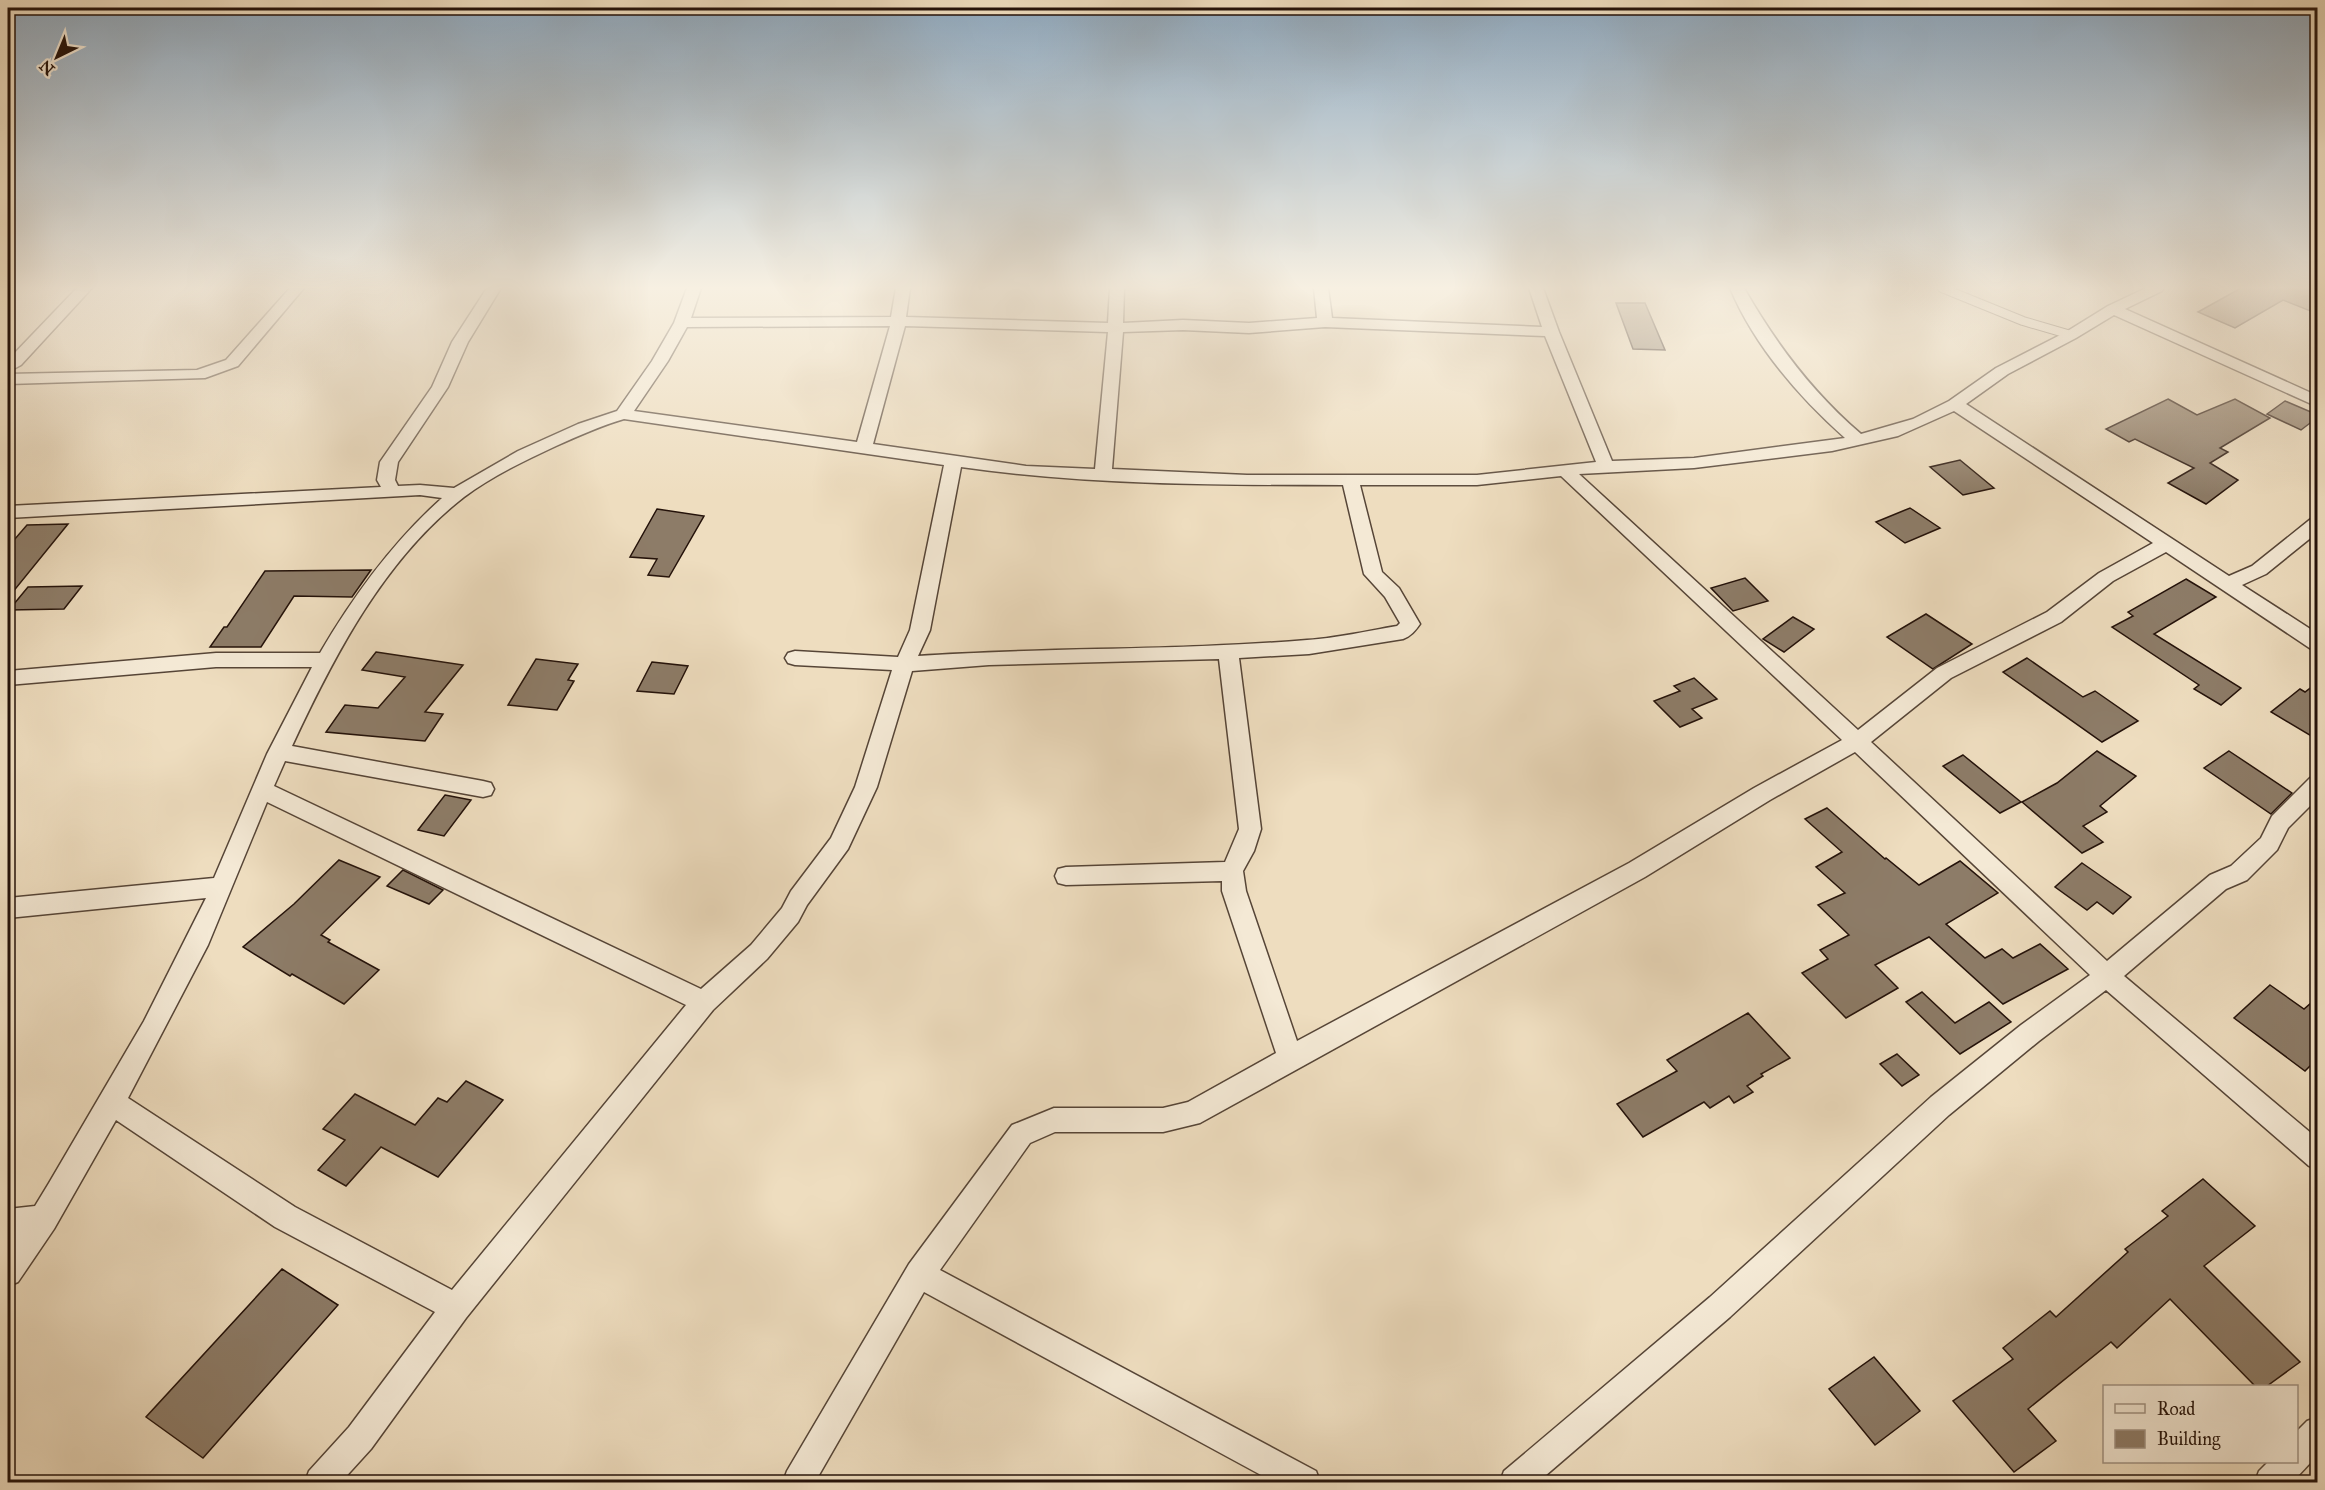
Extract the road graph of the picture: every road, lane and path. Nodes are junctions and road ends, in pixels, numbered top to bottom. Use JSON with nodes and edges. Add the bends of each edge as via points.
{"nodes":[{"id":1,"x":237,"y":358,"type":"edge"},
{"id":2,"x":453,"y":358,"type":"edge"},
{"id":3,"x":663,"y":358,"type":"edge"},
{"id":4,"x":889,"y":358,"type":"edge"},
{"id":5,"x":1113,"y":358,"type":"edge"},
{"id":6,"x":1561,"y":358,"type":"edge"},
{"id":7,"x":1778,"y":358,"type":"edge"},
{"id":8,"x":2028,"y":358,"type":"edge"},
{"id":9,"x":2220,"y":358,"type":"edge"},
{"id":10,"x":8,"y":379,"type":"edge"},
{"id":11,"x":2318,"y":402,"type":"edge"},
{"id":12,"x":1955,"y":404,"type":"junction"},
{"id":13,"x":623,"y":414,"type":"junction"},
{"id":14,"x":1858,"y":441,"type":"junction"},
{"id":15,"x":864,"y":447,"type":"junction"},
{"id":16,"x":953,"y":462,"type":"junction"},
{"id":17,"x":1606,"y":466,"type":"junction"},
{"id":18,"x":1568,"y":472,"type":"junction"},
{"id":19,"x":1103,"y":473,"type":"junction"},
{"id":20,"x":1350,"y":479,"type":"junction"},
{"id":21,"x":392,"y":492,"type":"junction"},
{"id":22,"x":457,"y":494,"type":"junction"},
{"id":23,"x":8,"y":512,"type":"edge"},
{"id":24,"x":2318,"y":522,"type":"edge"},
{"id":25,"x":2166,"y":544,"type":"junction"},
{"id":26,"x":2226,"y":585,"type":"junction"},
{"id":27,"x":2318,"y":644,"type":"edge"},
{"id":28,"x":1231,"y":652,"type":"junction"},
{"id":29,"x":795,"y":658,"type":"dead end"},
{"id":30,"x":325,"y":660,"type":"junction"},
{"id":31,"x":904,"y":664,"type":"junction"},
{"id":32,"x":8,"y":678,"type":"edge"},
{"id":33,"x":1858,"y":741,"type":"junction"},
{"id":34,"x":280,"y":752,"type":"junction"},
{"id":35,"x":2318,"y":784,"type":"edge"},
{"id":36,"x":483,"y":789,"type":"dead end"},
{"id":37,"x":262,"y":790,"type":"junction"},
{"id":38,"x":1232,"y":871,"type":"junction"},
{"id":39,"x":1066,"y":876,"type":"dead end"},
{"id":40,"x":222,"y":886,"type":"junction"},
{"id":41,"x":8,"y":908,"type":"edge"},
{"id":42,"x":2107,"y":976,"type":"junction"},
{"id":43,"x":704,"y":1002,"type":"junction"},
{"id":44,"x":1290,"y":1058,"type":"junction"},
{"id":45,"x":111,"y":1101,"type":"junction"},
{"id":46,"x":2318,"y":1157,"type":"edge"},
{"id":47,"x":44,"y":1219,"type":"junction"},
{"id":48,"x":8,"y":1223,"type":"edge"},
{"id":49,"x":8,"y":1272,"type":"edge"},
{"id":50,"x":920,"y":1274,"type":"junction"},
{"id":51,"x":456,"y":1308,"type":"junction"},
{"id":52,"x":2318,"y":1432,"type":"edge"},
{"id":53,"x":2298,"y":1453,"type":"edge"},
{"id":54,"x":2288,"y":1463,"type":"edge"},
{"id":55,"x":320,"y":1482,"type":"edge"},
{"id":56,"x":798,"y":1482,"type":"edge"},
{"id":57,"x":1305,"y":1482,"type":"edge"},
{"id":58,"x":1515,"y":1482,"type":"edge"},
{"id":59,"x":2270,"y":1482,"type":"edge"}],
"edges":[{"from":1,"to":10,"type":"street","via":[[199,375]]},
{"from":2,"to":21,"type":"street","via":[[440,387],[389,462],[386,480]]},
{"from":3,"to":13,"type":"street"},
{"from":4,"to":15,"type":"street"},
{"from":5,"to":19,"type":"street"},
{"from":6,"to":17,"type":"street"},
{"from":7,"to":14,"type":"street","via":[[1823,410]]},
{"from":8,"to":12,"type":"street"},
{"from":9,"to":11,"type":"street"},
{"from":12,"to":14,"type":"street","via":[[1919,422]]},
{"from":12,"to":25,"type":"street"},
{"from":13,"to":15,"type":"street"},
{"from":13,"to":22,"type":"street","via":[[518,457]]},
{"from":14,"to":17,"type":"street","via":[[1694,463]]},
{"from":15,"to":16,"type":"street"},
{"from":16,"to":19,"type":"street","via":[[1026,471]]},
{"from":16,"to":31,"type":"street","via":[[920,630]]},
{"from":17,"to":18,"type":"street"},
{"from":18,"to":20,"type":"street","via":[[1477,480]]},
{"from":18,"to":33,"type":"street"},
{"from":19,"to":20,"type":"street","via":[[1247,480]]},
{"from":20,"to":28,"type":"street","via":[[1373,574],[1392,593],[1410,624],[1403,632],[1309,647]]},
{"from":21,"to":22,"type":"street"},
{"from":21,"to":23,"type":"street"},
{"from":22,"to":30,"type":"street","via":[[414,536],[363,596]]},
{"from":24,"to":26,"type":"street","via":[[2259,570]]},
{"from":25,"to":26,"type":"street"},
{"from":25,"to":33,"type":"street","via":[[2106,577],[2054,617],[1944,673]]},
{"from":26,"to":27,"type":"street"},
{"from":28,"to":31,"type":"street"},
{"from":28,"to":38,"type":"street","via":[[1229,662],[1250,829]]},
{"from":29,"to":31,"type":"street"},
{"from":30,"to":32,"type":"street","via":[[216,660]]},
{"from":30,"to":34,"type":"street"},
{"from":31,"to":43,"type":"street","via":[[866,787],[840,843],[759,952]]},
{"from":33,"to":42,"type":"street"},
{"from":33,"to":44,"type":"street","via":[[1636,870]]},
{"from":34,"to":36,"type":"street"},
{"from":34,"to":37,"type":"street"},
{"from":35,"to":42,"type":"street","via":[[2280,822],[2269,844],[2239,873],[2218,882]]},
{"from":37,"to":40,"type":"street"},
{"from":37,"to":43,"type":"street"},
{"from":38,"to":39,"type":"street"},
{"from":38,"to":44,"type":"street","via":[[1234,891]]},
{"from":40,"to":41,"type":"street"},
{"from":40,"to":45,"type":"street","via":[[196,944]]},
{"from":42,"to":46,"type":"street"},
{"from":42,"to":58,"type":"street","via":[[1940,1106],[1720,1307]]},
{"from":43,"to":51,"type":"street"},
{"from":44,"to":50,"type":"street","via":[[1191,1114],[1164,1120],[1054,1120],[1021,1134]]},
{"from":45,"to":47,"type":"street"},
{"from":45,"to":51,"type":"street","via":[[285,1217]]},
{"from":47,"to":48,"type":"street"},
{"from":47,"to":49,"type":"street"},
{"from":50,"to":56,"type":"street"},
{"from":50,"to":57,"type":"street"},
{"from":51,"to":55,"type":"street","via":[[360,1438]]},
{"from":52,"to":53,"type":"street"},
{"from":54,"to":59,"type":"street"}]}
